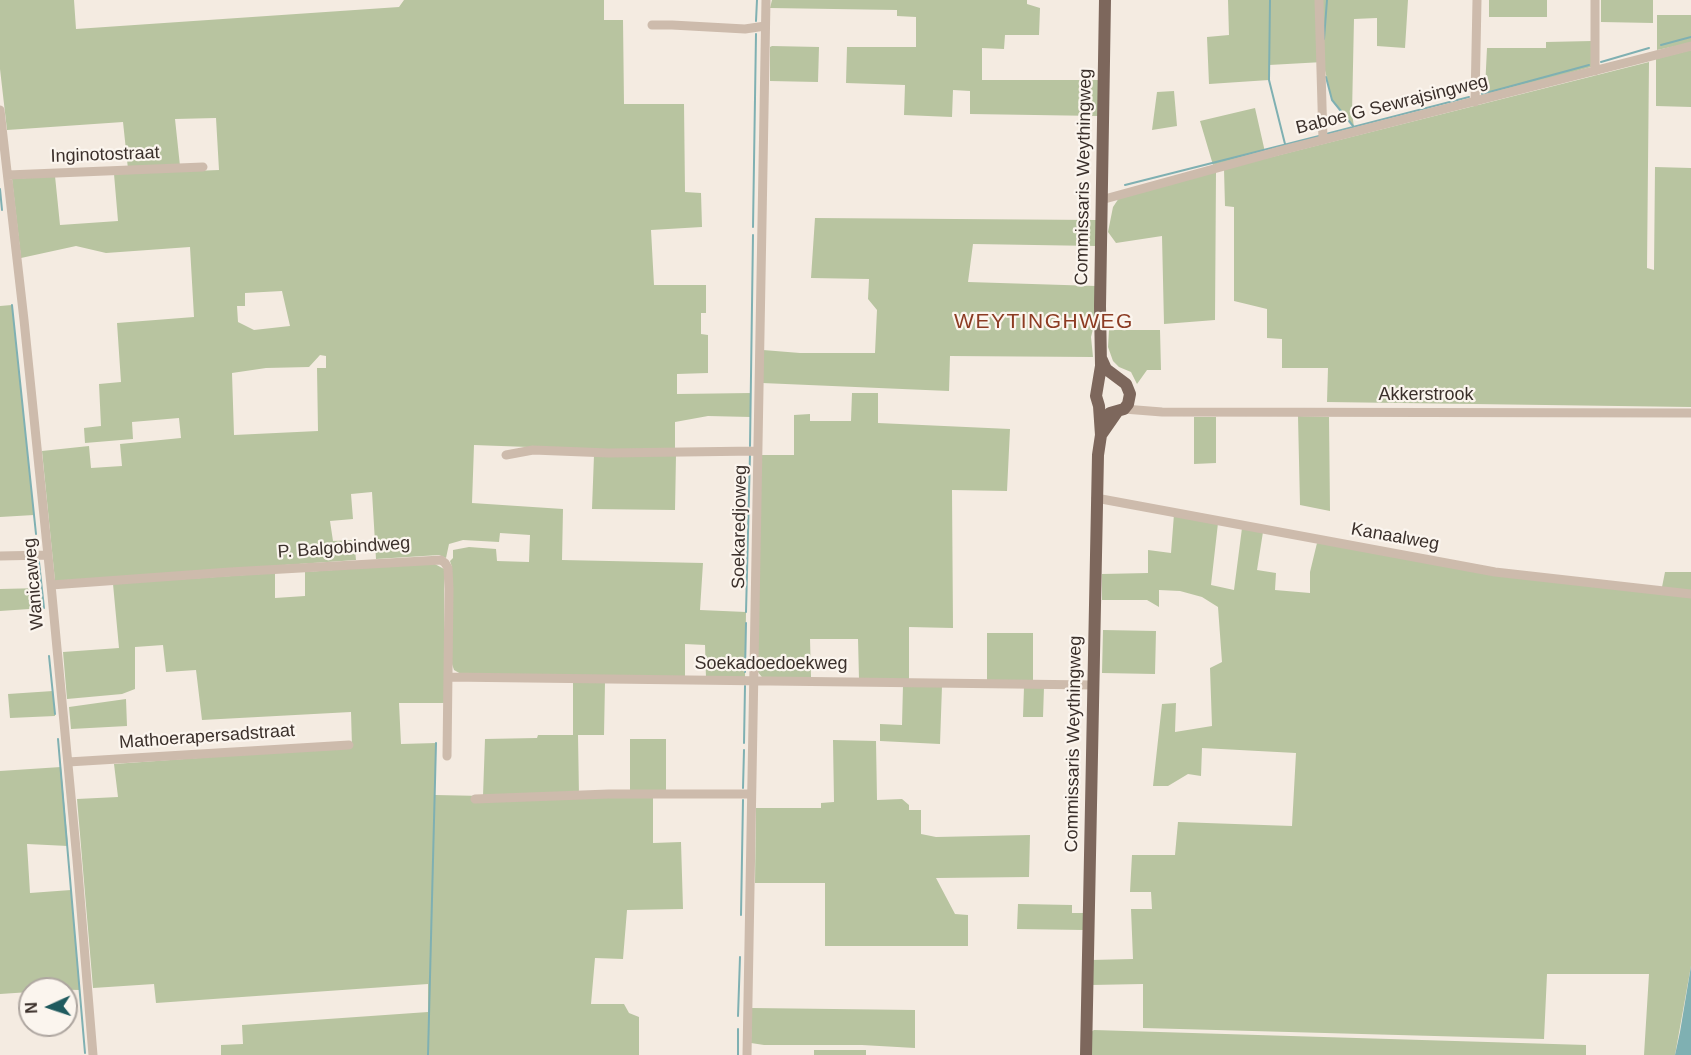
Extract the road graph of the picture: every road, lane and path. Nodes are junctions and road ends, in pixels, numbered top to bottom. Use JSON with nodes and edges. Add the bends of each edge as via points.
{"nodes":[{"id":1,"x":766,"y":0,"type":"edge"},
{"id":2,"x":1105,"y":0,"type":"edge"},
{"id":3,"x":1319,"y":0,"type":"edge"},
{"id":4,"x":1477,"y":0,"type":"edge"},
{"id":5,"x":1595,"y":0,"type":"edge"},
{"id":6,"x":652,"y":26,"type":"dead end"},
{"id":7,"x":765,"y":26,"type":"junction"},
{"id":8,"x":1691,"y":46,"type":"edge"},
{"id":9,"x":1595,"y":72,"type":"junction"},
{"id":10,"x":1475,"y":102,"type":"junction"},
{"id":11,"x":0,"y":110,"type":"edge"},
{"id":12,"x":1323,"y":140,"type":"junction"},
{"id":13,"x":203,"y":167,"type":"dead end"},
{"id":14,"x":8,"y":175,"type":"junction"},
{"id":15,"x":1101,"y":200,"type":"junction"},
{"id":16,"x":1100,"y":354,"type":"junction"},
{"id":17,"x":1117,"y":379,"type":"junction"},
{"id":18,"x":1098,"y":386,"type":"junction"},
{"id":19,"x":1129,"y":390,"type":"junction"},
{"id":20,"x":1099,"y":406,"type":"junction"},
{"id":21,"x":1121,"y":411,"type":"junction"},
{"id":22,"x":1162,"y":411,"type":"junction"},
{"id":23,"x":1691,"y":413,"type":"edge"},
{"id":24,"x":1101,"y":435,"type":"junction"},
{"id":25,"x":758,"y":451,"type":"junction"},
{"id":26,"x":506,"y":455,"type":"dead end"},
{"id":27,"x":1096,"y":498,"type":"junction"},
{"id":28,"x":48,"y":555,"type":"junction"},
{"id":29,"x":0,"y":556,"type":"edge"},
{"id":30,"x":51,"y":585,"type":"junction"},
{"id":31,"x":1691,"y":594,"type":"edge"},
{"id":32,"x":448,"y":677,"type":"junction"},
{"id":33,"x":753,"y":680,"type":"junction"},
{"id":34,"x":1093,"y":685,"type":"junction"},
{"id":35,"x":349,"y":745,"type":"dead end"},
{"id":36,"x":447,"y":756,"type":"dead end"},
{"id":37,"x":68,"y":762,"type":"junction"},
{"id":38,"x":751,"y":794,"type":"junction"},
{"id":39,"x":475,"y":799,"type":"dead end"},
{"id":40,"x":93,"y":1055,"type":"edge"},
{"id":41,"x":747,"y":1055,"type":"edge"},
{"id":42,"x":1086,"y":1055,"type":"edge"}],
"edges":[{"from":1,"to":7,"type":"street","name":"Soekaredjoweg"},
{"from":2,"to":15,"type":"main road","name":"Commissaris Weythingweg"},
{"from":3,"to":12,"type":"street"},
{"from":4,"to":10,"type":"street"},
{"from":5,"to":9,"type":"street"},
{"from":6,"to":7,"type":"street"},
{"from":7,"to":25,"type":"street","name":"Soekaredjoweg"},
{"from":8,"to":9,"type":"street","name":"Baboe G Sewrajsingweg"},
{"from":9,"to":10,"type":"street","name":"Baboe G Sewrajsingweg"},
{"from":10,"to":12,"type":"street","name":"Baboe G Sewrajsingweg"},
{"from":11,"to":14,"type":"street","name":"Wanicaweg"},
{"from":12,"to":15,"type":"street","name":"Baboe G Sewrajsingweg"},
{"from":13,"to":14,"type":"street","name":"Inginotostraat"},
{"from":14,"to":28,"type":"street","name":"Wanicaweg"},
{"from":15,"to":16,"type":"main road","name":"Commissaris Weythingweg"},
{"from":16,"to":17,"type":"main road","via":[[1106,369]]},
{"from":16,"to":18,"type":"main road","name":"Commissaris Weythingweg"},
{"from":17,"to":18,"type":"main road","via":[[1106,379]]},
{"from":17,"to":19,"type":"main road"},
{"from":18,"to":20,"type":"main road"},
{"from":19,"to":21,"type":"main road","via":[[1130,399]]},
{"from":19,"to":22,"type":"street","via":[[1141,403]]},
{"from":20,"to":21,"type":"main road"},
{"from":20,"to":24,"type":"main road","name":"Commissaris Weythingweg"},
{"from":21,"to":22,"type":"street","name":"Akkerstrook"},
{"from":21,"to":24,"type":"main road","name":"Commissaris Weythingweg"},
{"from":22,"to":23,"type":"street","name":"Akkerstrook"},
{"from":24,"to":27,"type":"main road","name":"Commissaris Weythingweg"},
{"from":25,"to":26,"type":"street","via":[[533,450]]},
{"from":25,"to":33,"type":"street","name":"Soekaredjoweg"},
{"from":27,"to":31,"type":"street","name":"Kanaalweg","via":[[1495,573]]},
{"from":27,"to":34,"type":"main road","name":"Commissaris Weythingweg"},
{"from":28,"to":29,"type":"street"},
{"from":28,"to":30,"type":"street","name":"Wanicaweg"},
{"from":30,"to":32,"type":"street","name":"P. Balgobindweg","via":[[441,560],[448,568]]},
{"from":30,"to":37,"type":"street","name":"Wanicaweg"},
{"from":32,"to":33,"type":"street","name":"Soekadoedoekweg"},
{"from":32,"to":36,"type":"street","name":"P. Balgobindweg"},
{"from":33,"to":34,"type":"street","name":"Soekadoedoekweg"},
{"from":33,"to":38,"type":"street","name":"Soekaredjoweg"},
{"from":34,"to":42,"type":"main road","name":"Commissaris Weythingweg"},
{"from":35,"to":37,"type":"street","name":"Mathoerapersadstraat"},
{"from":37,"to":40,"type":"street","name":"Wanicaweg"},
{"from":38,"to":39,"type":"street"},
{"from":38,"to":41,"type":"street","name":"Soekaredjoweg"}]}
